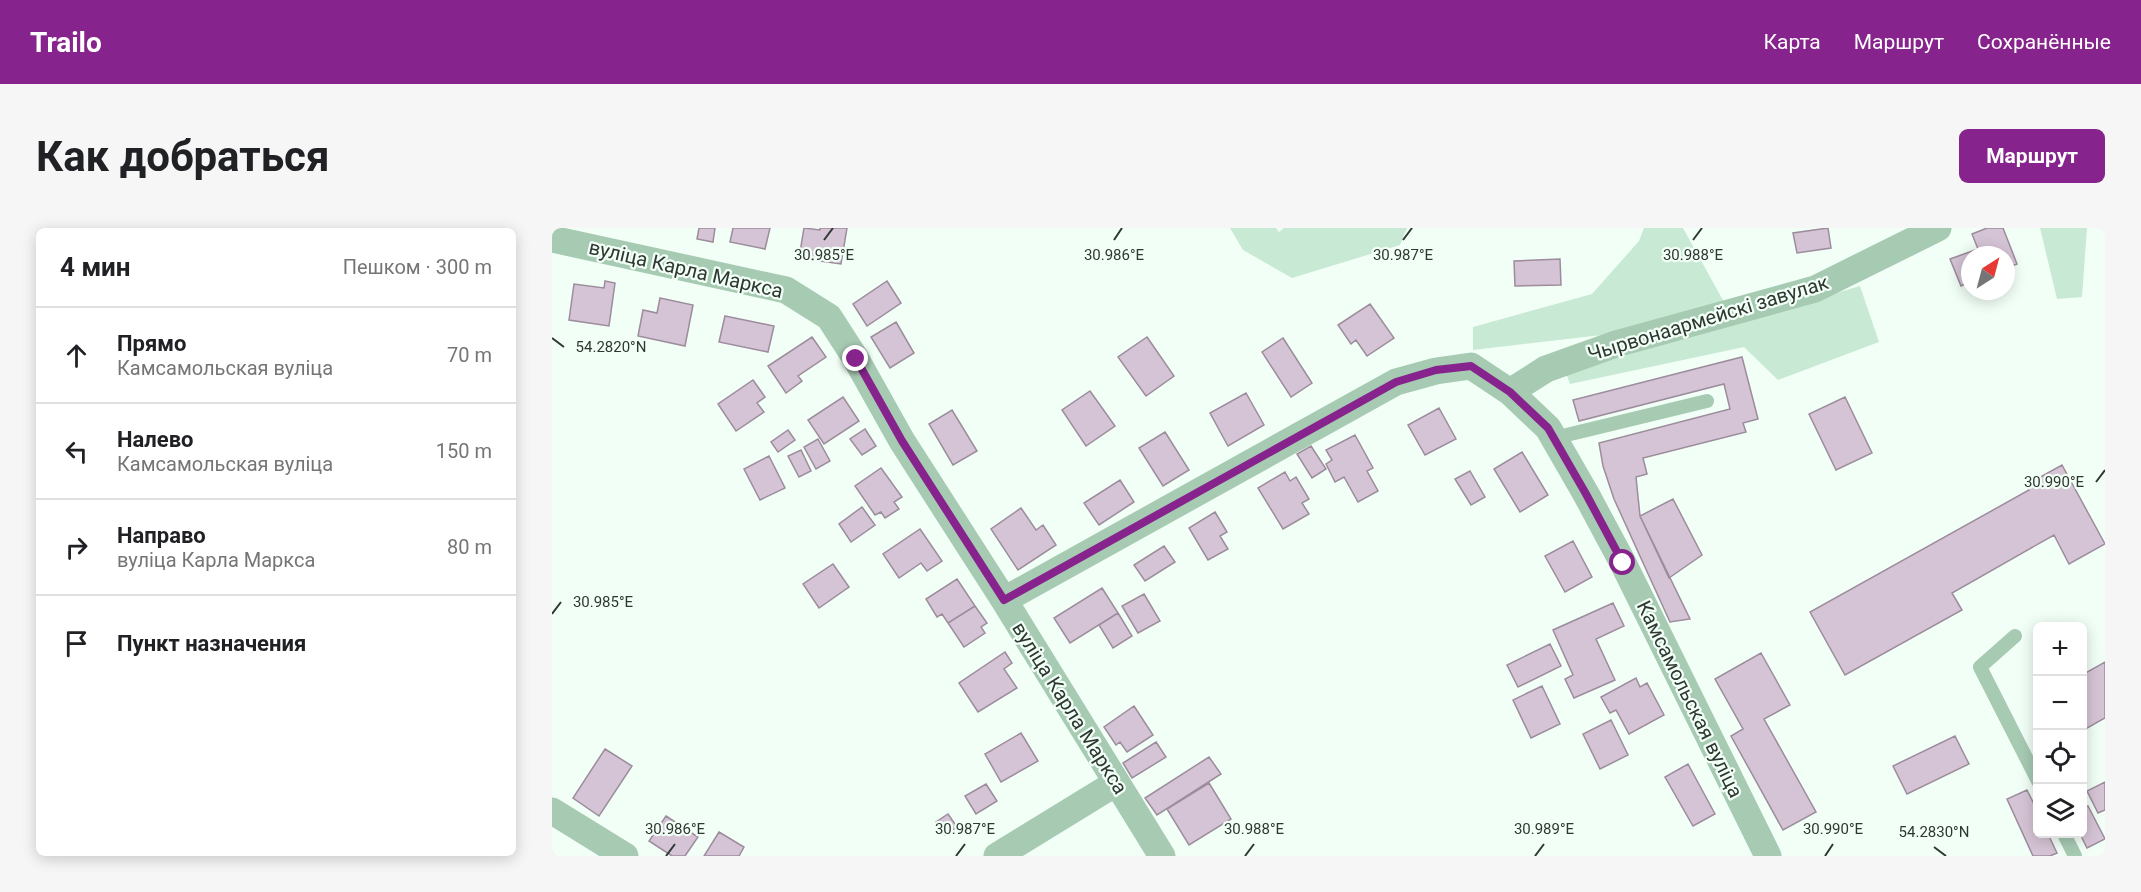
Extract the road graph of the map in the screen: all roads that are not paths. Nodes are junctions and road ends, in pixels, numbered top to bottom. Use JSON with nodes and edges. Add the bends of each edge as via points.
{"nodes":[{"id":1,"x":1938,"y":228,"type":"edge"},
{"id":2,"x":552,"y":239,"type":"edge"},
{"id":3,"x":1510,"y":392,"type":"junction"},
{"id":4,"x":1707,"y":401,"type":"dead end"},
{"id":5,"x":1554,"y":438,"type":"junction"},
{"id":6,"x":1004,"y":600,"type":"junction"},
{"id":7,"x":2015,"y":636,"type":"dead end"},
{"id":8,"x":2033,"y":773,"type":"edge"},
{"id":9,"x":1116,"y":783,"type":"junction"},
{"id":10,"x":552,"y":811,"type":"edge"},
{"id":11,"x":2066,"y":838,"type":"edge"},
{"id":12,"x":625,"y":856,"type":"edge"},
{"id":13,"x":998,"y":856,"type":"edge"},
{"id":14,"x":1162,"y":856,"type":"edge"},
{"id":15,"x":1768,"y":856,"type":"edge"},
{"id":16,"x":2075,"y":856,"type":"edge"}],
"edges":[{"from":1,"to":3,"type":"street","name":"Чырвонаармейскі завулак","via":[[1815,289],[1616,344],[1546,369]]},
{"from":2,"to":6,"type":"street","name":"вуліца Карла Маркса","via":[[786,290],[829,317],[902,441]]},
{"from":3,"to":5,"type":"street","name":"Камсамольская вуліца"},
{"from":3,"to":6,"type":"street","name":"Камсамольская вуліца","via":[[1471,366],[1436,370],[1396,382]]},
{"from":4,"to":5,"type":"lane"},
{"from":5,"to":15,"type":"street","name":"Камсамольская вуліца","via":[[1623,563]]},
{"from":6,"to":9,"type":"street","name":"вуліца Карла Маркса"},
{"from":7,"to":8,"type":"lane","via":[[1980,667]]},
{"from":9,"to":13,"type":"street"},
{"from":9,"to":14,"type":"street","name":"вуліца Карла Маркса"},
{"from":10,"to":12,"type":"street"},
{"from":11,"to":16,"type":"lane"}]}
